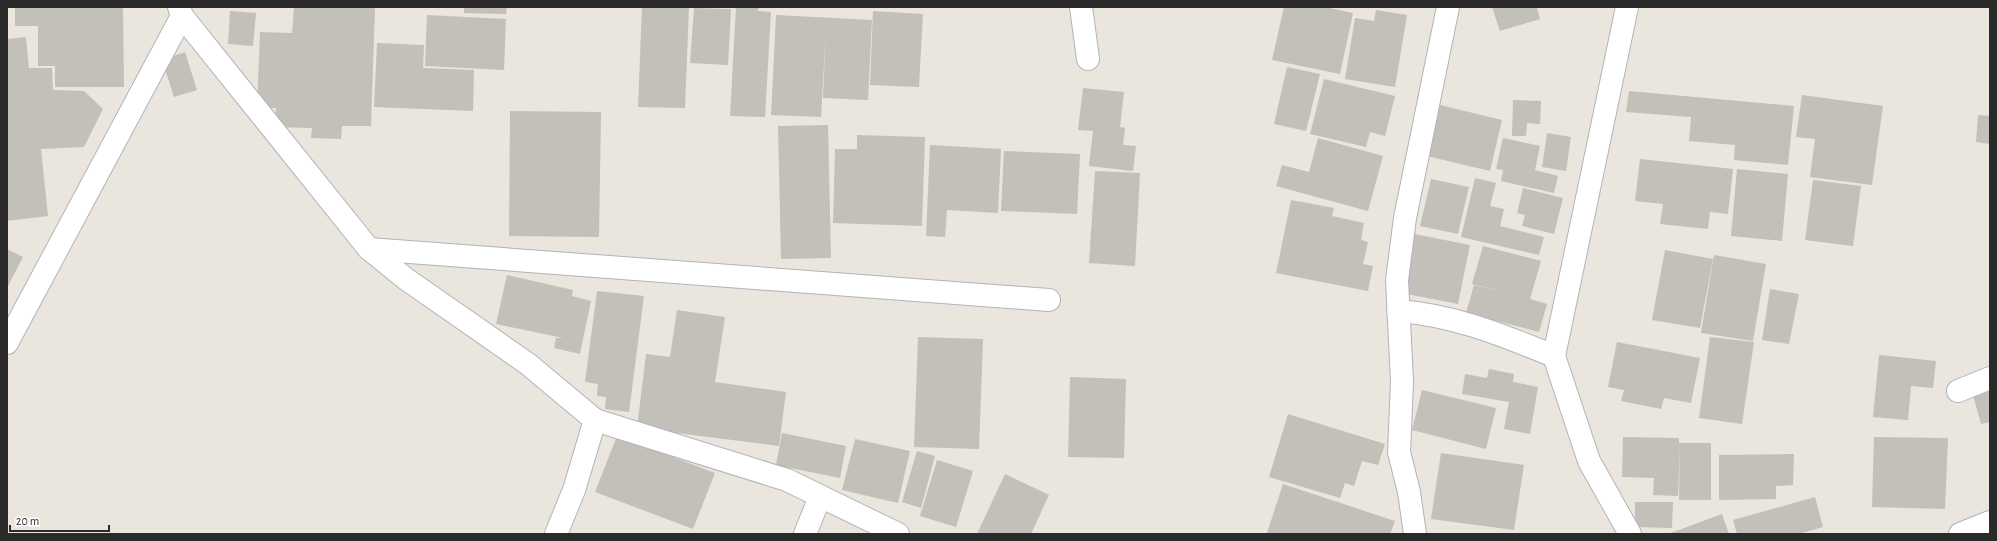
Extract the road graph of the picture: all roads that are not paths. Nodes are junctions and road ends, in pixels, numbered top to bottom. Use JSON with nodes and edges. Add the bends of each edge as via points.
{"nodes":[{"id":1,"x":1081,"y":7,"type":"edge"},
{"id":2,"x":1448,"y":7,"type":"edge"},
{"id":3,"x":1627,"y":7,"type":"edge"},
{"id":4,"x":180,"y":11,"type":"edge"},
{"id":5,"x":1088,"y":59,"type":"dead end"},
{"id":6,"x":369,"y":249,"type":"junction"},
{"id":7,"x":1049,"y":300,"type":"dead end"},
{"id":8,"x":1398,"y":311,"type":"junction"},
{"id":9,"x":7,"y":343,"type":"edge"},
{"id":10,"x":1554,"y":356,"type":"junction"},
{"id":11,"x":1990,"y":378,"type":"edge"},
{"id":12,"x":1958,"y":391,"type":"dead end"},
{"id":13,"x":595,"y":420,"type":"junction"},
{"id":14,"x":820,"y":497,"type":"junction"},
{"id":15,"x":1990,"y":522,"type":"edge"},
{"id":16,"x":556,"y":534,"type":"edge"},
{"id":17,"x":805,"y":534,"type":"edge"},
{"id":18,"x":898,"y":534,"type":"edge"},
{"id":19,"x":1415,"y":534,"type":"edge"},
{"id":20,"x":1630,"y":534,"type":"edge"},
{"id":21,"x":1960,"y":534,"type":"edge"}],
"edges":[{"from":1,"to":5,"type":"street"},
{"from":2,"to":8,"type":"street","via":[[1406,218],[1397,280]]},
{"from":3,"to":10,"type":"street"},
{"from":4,"to":6,"type":"street"},
{"from":4,"to":9,"type":"street"},
{"from":6,"to":7,"type":"street"},
{"from":6,"to":13,"type":"street","via":[[406,279],[528,364]]},
{"from":8,"to":10,"type":"street","via":[[1427,313],[1486,328]]},
{"from":8,"to":19,"type":"street","via":[[1402,382],[1399,452],[1409,492]]},
{"from":10,"to":20,"type":"street","via":[[1589,460]]},
{"from":11,"to":12,"type":"street"},
{"from":13,"to":14,"type":"street","via":[[787,480]]},
{"from":13,"to":16,"type":"street","via":[[574,490]]},
{"from":14,"to":17,"type":"street"},
{"from":14,"to":18,"type":"street"},
{"from":15,"to":21,"type":"street"}]}
